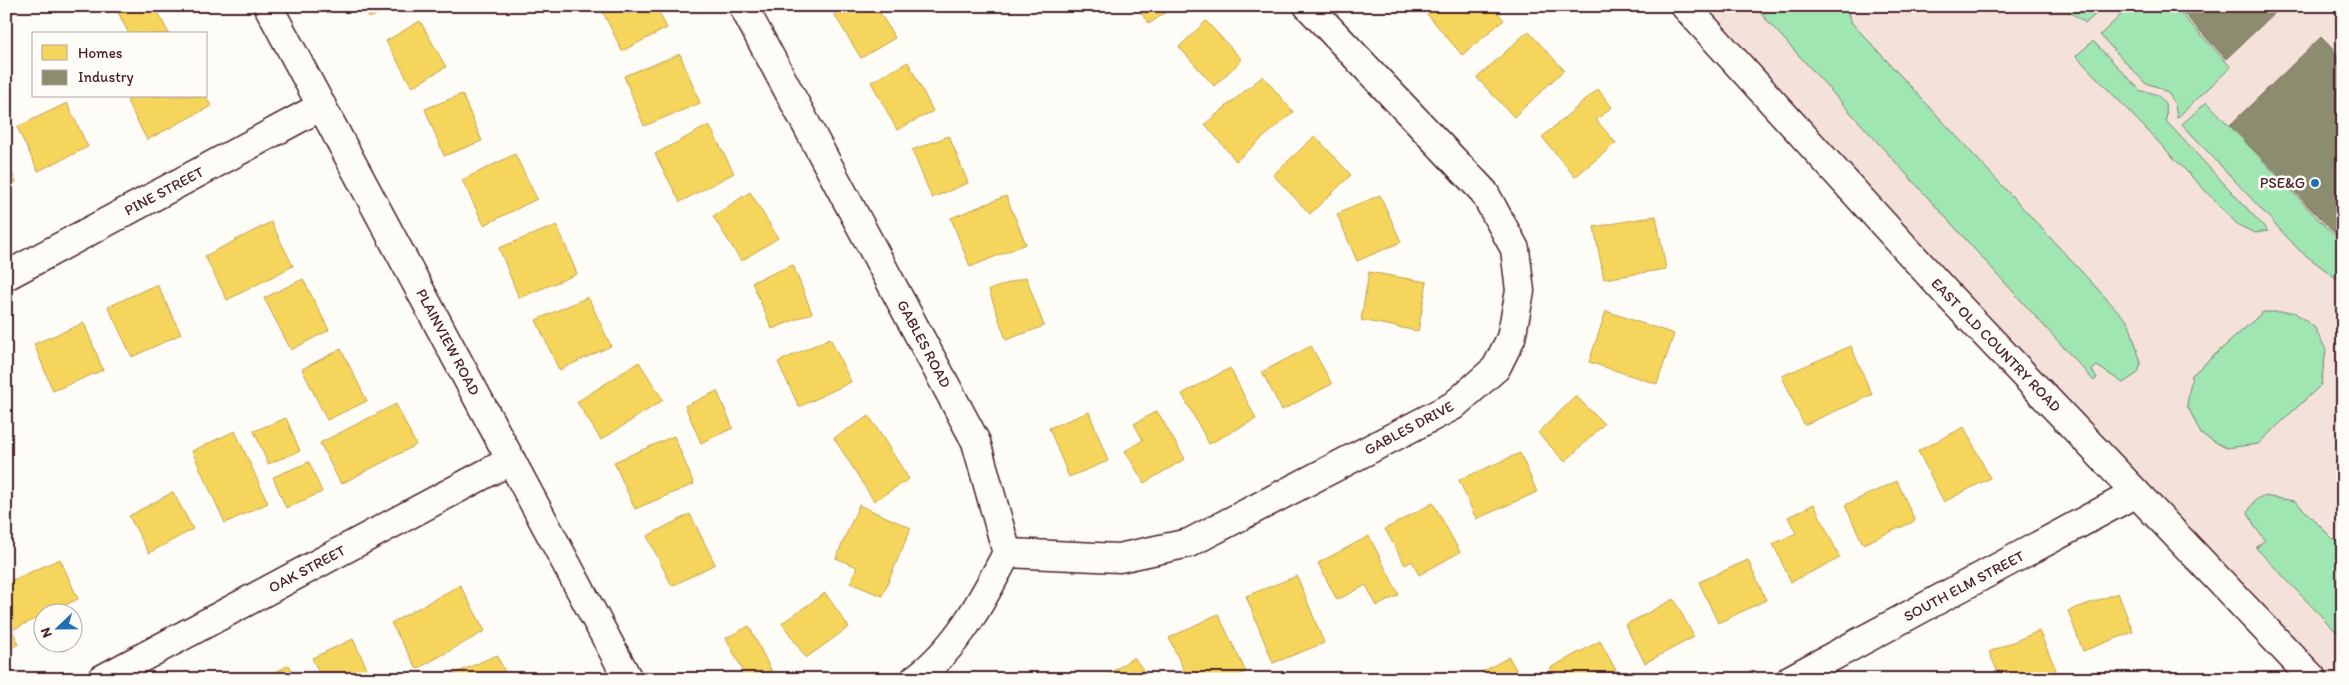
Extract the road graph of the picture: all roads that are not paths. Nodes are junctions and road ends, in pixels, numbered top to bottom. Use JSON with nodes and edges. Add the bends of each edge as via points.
{"nodes":[{"id":1,"x":268,"y":6,"type":"edge"},
{"id":2,"x":743,"y":6,"type":"edge"},
{"id":3,"x":1308,"y":6,"type":"edge"},
{"id":4,"x":1685,"y":6,"type":"edge"},
{"id":5,"x":322,"y":106,"type":"junction"},
{"id":6,"x":6,"y":276,"type":"edge"},
{"id":7,"x":511,"y":460,"type":"junction"},
{"id":8,"x":2136,"y":492,"type":"junction"},
{"id":9,"x":1007,"y":553,"type":"junction"},
{"id":10,"x":102,"y":679,"type":"edge"},
{"id":11,"x":628,"y":679,"type":"edge"},
{"id":12,"x":915,"y":679,"type":"edge"},
{"id":13,"x":1791,"y":679,"type":"edge"},
{"id":14,"x":2313,"y":679,"type":"edge"}],
"edges":[{"from":1,"to":5,"type":"street","name":"PLAINVIEW ROAD"},
{"from":2,"to":9,"type":"street","name":"GABLES ROAD","via":[[976,442]]},
{"from":3,"to":9,"type":"street","name":"GABLES DRIVE","via":[[1484,192],[1515,249],[1520,291],[1511,338],[1496,368],[1452,406],[1189,544],[1119,558]]},
{"from":4,"to":8,"type":"street","name":"EAST OLD COUNTRY ROAD","via":[[1949,296]]},
{"from":5,"to":6,"type":"street","name":"PINE STREET"},
{"from":5,"to":7,"type":"street","name":"PLAINVIEW ROAD"},
{"from":7,"to":10,"type":"street","name":"OAK STREET"},
{"from":7,"to":11,"type":"street","name":"PLAINVIEW ROAD"},
{"from":8,"to":13,"type":"street","name":"SOUTH ELM STREET"},
{"from":8,"to":14,"type":"street","name":"EAST OLD COUNTRY ROAD"},
{"from":9,"to":12,"type":"street","via":[[964,629]]}]}
